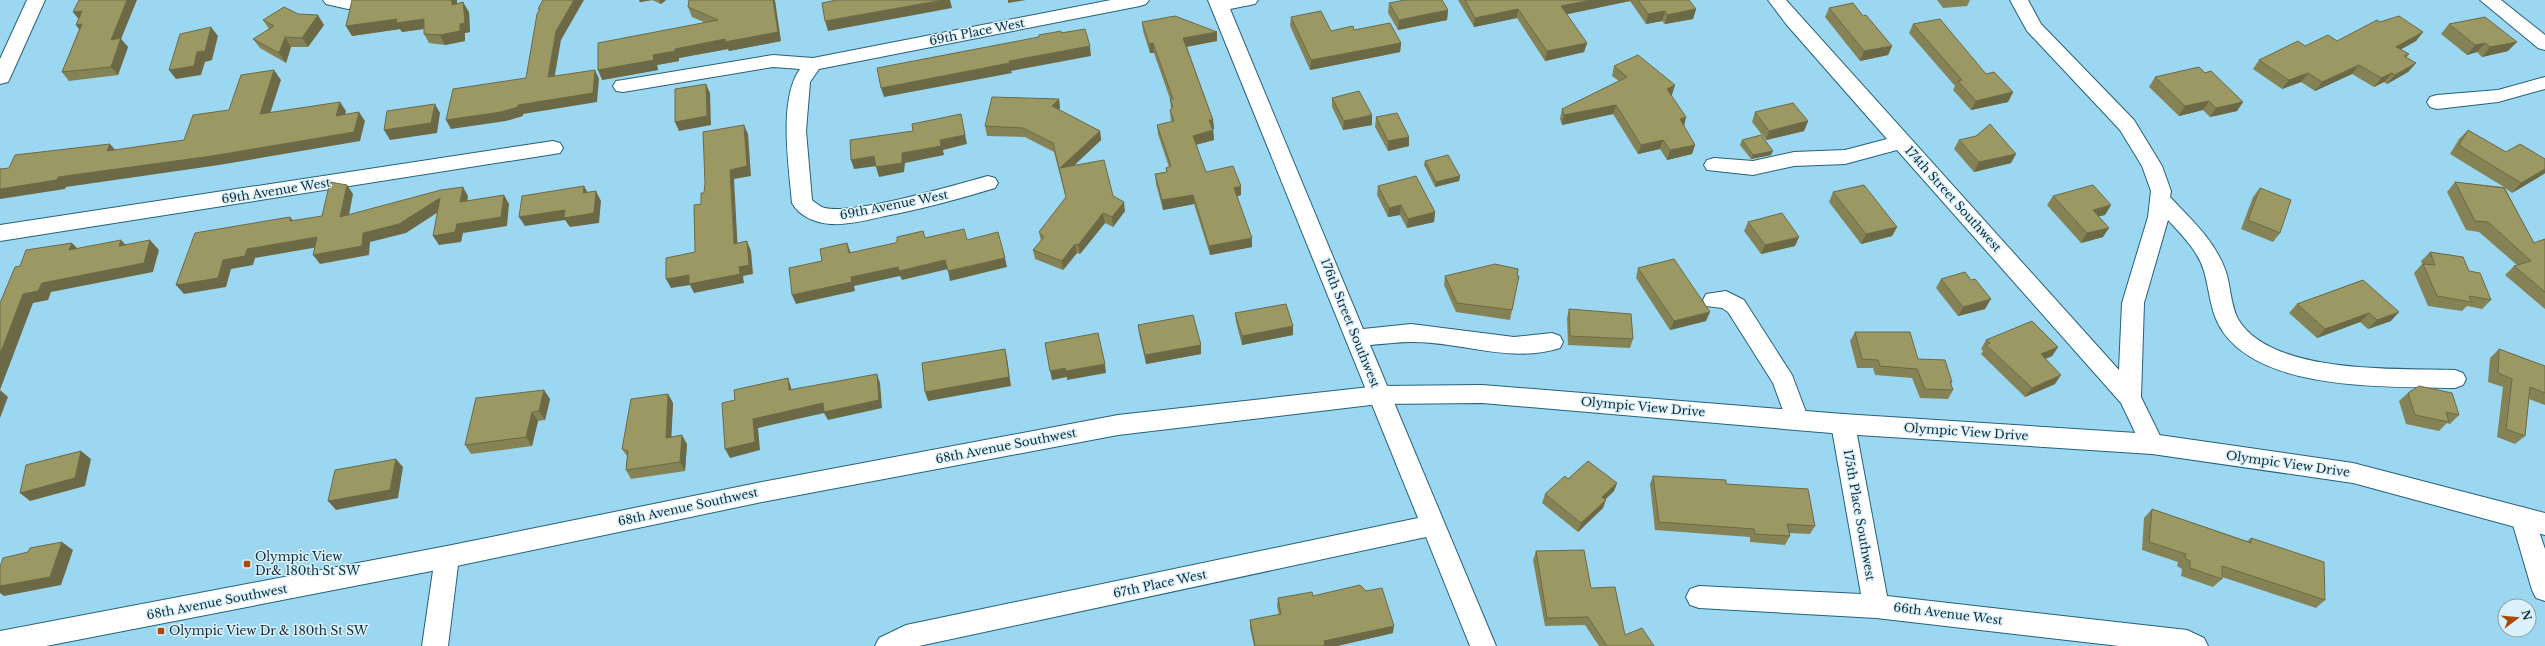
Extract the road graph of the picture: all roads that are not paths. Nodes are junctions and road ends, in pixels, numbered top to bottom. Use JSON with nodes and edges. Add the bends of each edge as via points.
{"nodes":[{"id":1,"x":36,"y":0,"type":"edge"},
{"id":2,"x":332,"y":0,"type":"edge"},
{"id":3,"x":365,"y":0,"type":"edge"},
{"id":4,"x":1140,"y":0,"type":"edge"},
{"id":5,"x":1249,"y":0,"type":"edge"},
{"id":6,"x":1777,"y":0,"type":"edge"},
{"id":7,"x":2019,"y":0,"type":"edge"},
{"id":8,"x":2489,"y":0,"type":"edge"},
{"id":9,"x":1218,"y":3,"type":"edge"},
{"id":10,"x":2545,"y":44,"type":"edge"},
{"id":11,"x":813,"y":64,"type":"junction"},
{"id":12,"x":1,"y":78,"type":"dead end"},
{"id":13,"x":2545,"y":83,"type":"edge"},
{"id":14,"x":623,"y":86,"type":"dead end"},
{"id":15,"x":2437,"y":102,"type":"dead end"},
{"id":16,"x":1902,"y":142,"type":"junction"},
{"id":17,"x":552,"y":148,"type":"dead end"},
{"id":18,"x":1714,"y":165,"type":"dead end"},
{"id":19,"x":988,"y":183,"type":"dead end"},
{"id":20,"x":2160,"y":200,"type":"junction"},
{"id":21,"x":0,"y":233,"type":"edge"},
{"id":22,"x":1714,"y":300,"type":"dead end"},
{"id":23,"x":1356,"y":338,"type":"junction"},
{"id":24,"x":1552,"y":342,"type":"dead end"},
{"id":25,"x":2455,"y":379,"type":"dead end"},
{"id":26,"x":1379,"y":395,"type":"junction"},
{"id":27,"x":2130,"y":397,"type":"junction"},
{"id":28,"x":1797,"y":420,"type":"junction"},
{"id":29,"x":1843,"y":424,"type":"junction"},
{"id":30,"x":2152,"y":444,"type":"junction"},
{"id":31,"x":2534,"y":521,"type":"edge"},
{"id":32,"x":1433,"y":525,"type":"junction"},
{"id":33,"x":447,"y":557,"type":"junction"},
{"id":34,"x":2545,"y":590,"type":"edge"},
{"id":35,"x":1699,"y":597,"type":"dead end"},
{"id":36,"x":1876,"y":606,"type":"junction"},
{"id":37,"x":33,"y":641,"type":"edge"},
{"id":38,"x":0,"y":643,"type":"edge"},
{"id":39,"x":435,"y":646,"type":"edge"},
{"id":40,"x":888,"y":646,"type":"edge"},
{"id":41,"x":1483,"y":646,"type":"edge"},
{"id":42,"x":2195,"y":646,"type":"edge"}],
"edges":[{"from":1,"to":12,"type":"street"},
{"from":2,"to":3,"type":"street","via":[[348,3]]},
{"from":4,"to":11,"type":"street","name":"69th Place West"},
{"from":5,"to":9,"type":"street"},
{"from":6,"to":16,"type":"street","name":"174th Street Southwest"},
{"from":7,"to":20,"type":"street","via":[[2033,27],[2128,125],[2152,166],[2160,191]]},
{"from":8,"to":10,"type":"street"},
{"from":9,"to":23,"type":"street","name":"176th Street Southwest"},
{"from":11,"to":14,"type":"street","name":"69th Place West","via":[[773,60]]},
{"from":11,"to":19,"type":"street","name":"69th Avenue West","via":[[800,81],[796,131],[802,203],[821,216],[842,217],[945,196]]},
{"from":13,"to":15,"type":"street","via":[[2498,96]]},
{"from":16,"to":18,"type":"street","via":[[1845,157],[1794,159],[1754,168]]},
{"from":16,"to":27,"type":"street","name":"174th Street Southwest"},
{"from":17,"to":21,"type":"street","name":"69th Avenue West"},
{"from":20,"to":25,"type":"street","via":[[2204,248],[2215,270],[2222,309],[2231,327],[2246,345],[2273,360],[2315,372]]},
{"from":20,"to":27,"type":"street","via":[[2158,217],[2133,304]]},
{"from":22,"to":28,"type":"street","via":[[1726,299],[1736,306],[1784,381]]},
{"from":23,"to":24,"type":"street","via":[[1411,333],[1514,346]]},
{"from":23,"to":26,"type":"street","name":"176th Street Southwest"},
{"from":26,"to":28,"type":"street","name":"Olympic View Drive","via":[[1482,394]]},
{"from":26,"to":32,"type":"street","name":"176th Street Southwest"},
{"from":26,"to":33,"type":"street","name":"68th Avenue Southwest","via":[[1118,425],[762,492]]},
{"from":27,"to":30,"type":"street"},
{"from":28,"to":29,"type":"street","name":"Olympic View Drive"},
{"from":29,"to":30,"type":"street","name":"Olympic View Drive"},
{"from":29,"to":36,"type":"street","name":"175th Place Southwest"},
{"from":30,"to":31,"type":"street","name":"Olympic View Drive","via":[[2353,473]]},
{"from":31,"to":34,"type":"street"},
{"from":32,"to":40,"type":"street","name":"67th Place West","via":[[906,637]]},
{"from":32,"to":41,"type":"street","name":"176th Street Southwest"},
{"from":33,"to":37,"type":"street","name":"68th Avenue Southwest"},
{"from":33,"to":39,"type":"street"},
{"from":35,"to":36,"type":"street","name":"66th Avenue West"},
{"from":36,"to":42,"type":"street","name":"66th Avenue West","via":[[2187,642]]},
{"from":37,"to":38,"type":"street","name":"68th Avenue Southwest"}]}
